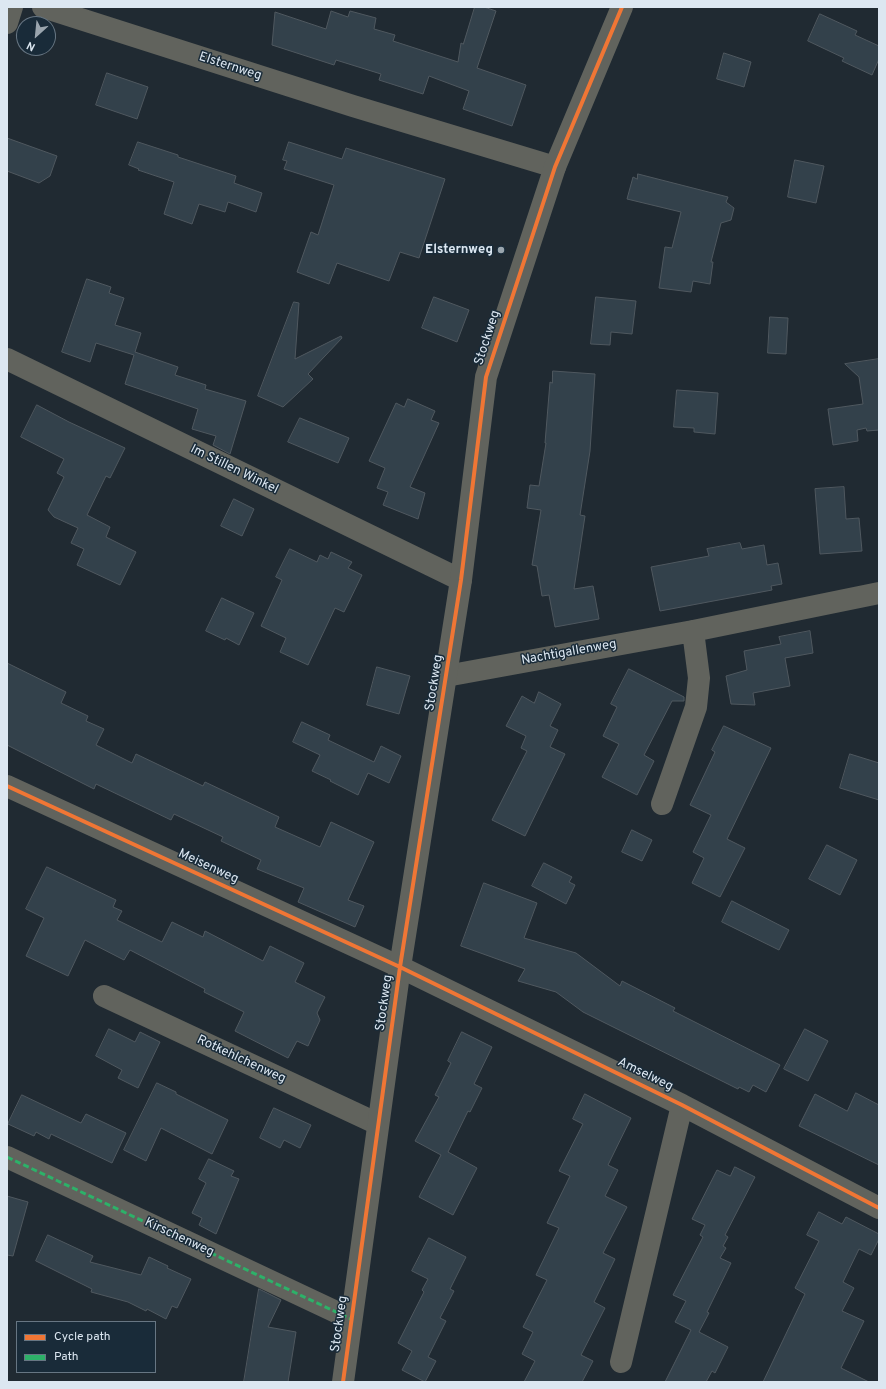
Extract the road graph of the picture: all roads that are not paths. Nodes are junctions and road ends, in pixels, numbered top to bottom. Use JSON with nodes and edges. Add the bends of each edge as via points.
{"nodes":[{"id":1,"x":12,"y":7,"type":"edge"},
{"id":2,"x":43,"y":7,"type":"edge"},
{"id":3,"x":622,"y":7,"type":"edge"},
{"id":4,"x":7,"y":23,"type":"edge"},
{"id":5,"x":554,"y":167,"type":"junction"},
{"id":6,"x":7,"y":359,"type":"edge"},
{"id":7,"x":461,"y":580,"type":"junction"},
{"id":8,"x":879,"y":593,"type":"edge"},
{"id":9,"x":693,"y":631,"type":"junction"},
{"id":10,"x":446,"y":676,"type":"junction"},
{"id":11,"x":7,"y":786,"type":"edge"},
{"id":12,"x":662,"y":804,"type":"dead end"},
{"id":13,"x":400,"y":967,"type":"junction"},
{"id":14,"x":104,"y":996,"type":"dead end"},
{"id":15,"x":682,"y":1105,"type":"junction"},
{"id":16,"x":378,"y":1124,"type":"junction"},
{"id":17,"x":7,"y":1157,"type":"edge"},
{"id":18,"x":879,"y":1208,"type":"edge"},
{"id":19,"x":351,"y":1319,"type":"junction"},
{"id":20,"x":621,"y":1362,"type":"dead end"},
{"id":21,"x":342,"y":1382,"type":"edge"}],
"edges":[{"from":1,"to":4,"type":"street"},
{"from":2,"to":5,"type":"street","name":"Elsternweg"},
{"from":3,"to":5,"type":"street","name":"Stockweg"},
{"from":5,"to":7,"type":"street","name":"Stockweg","via":[[486,377]]},
{"from":6,"to":7,"type":"street","name":"Im Stillen Winkel"},
{"from":7,"to":10,"type":"street","name":"Stockweg"},
{"from":8,"to":9,"type":"street","name":"Nachtigallenweg"},
{"from":9,"to":10,"type":"street","name":"Nachtigallenweg"},
{"from":9,"to":12,"type":"street","via":[[699,678],[696,706]]},
{"from":10,"to":13,"type":"street","name":"Stockweg"},
{"from":11,"to":13,"type":"street","name":"Meisenweg"},
{"from":13,"to":15,"type":"street","name":"Amselweg"},
{"from":13,"to":16,"type":"street","name":"Stockweg"},
{"from":14,"to":16,"type":"street","name":"Rotkehlchenweg"},
{"from":15,"to":18,"type":"street","name":"Amselweg"},
{"from":15,"to":20,"type":"street","name":"Amselweg"},
{"from":16,"to":19,"type":"street","name":"Stockweg"},
{"from":17,"to":19,"type":"street","name":"Kirschenweg"},
{"from":19,"to":21,"type":"street","name":"Stockweg"}]}
